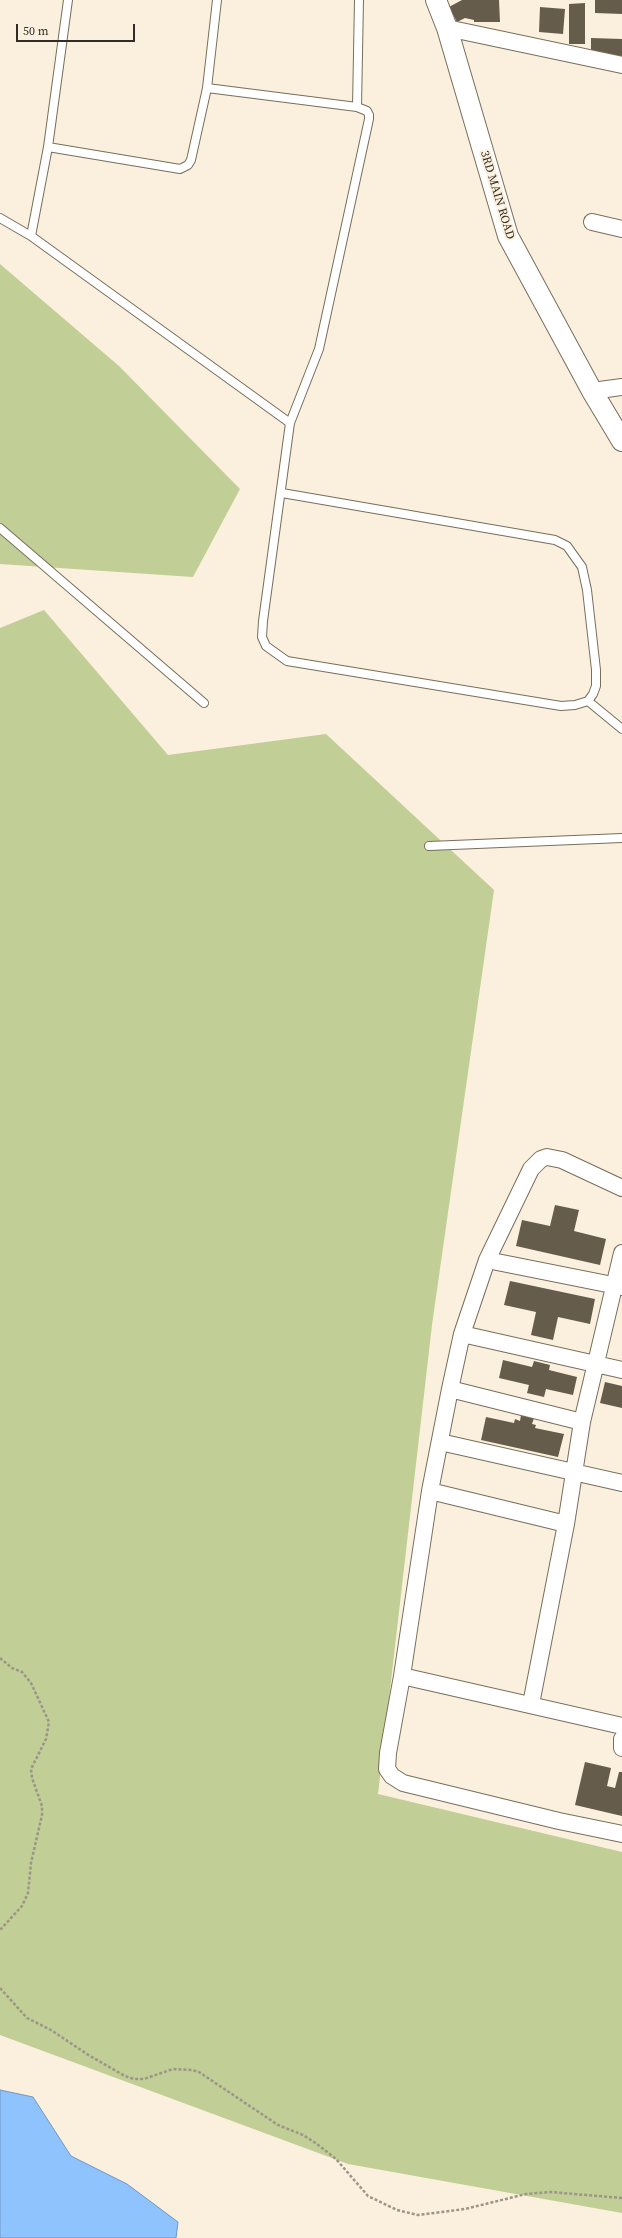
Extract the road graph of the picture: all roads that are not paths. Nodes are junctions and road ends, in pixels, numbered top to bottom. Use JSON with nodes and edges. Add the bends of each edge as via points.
{"nodes":[{"id":1,"x":68,"y":0,"type":"edge"},
{"id":2,"x":217,"y":0,"type":"edge"},
{"id":3,"x":359,"y":0,"type":"edge"},
{"id":4,"x":436,"y":0,"type":"edge"},
{"id":5,"x":447,"y":28,"type":"junction"},
{"id":6,"x":622,"y":65,"type":"edge"},
{"id":7,"x":207,"y":88,"type":"junction"},
{"id":8,"x":357,"y":107,"type":"junction"},
{"id":9,"x":48,"y":147,"type":"junction"},
{"id":10,"x":0,"y":218,"type":"edge"},
{"id":11,"x":592,"y":222,"type":"dead end"},
{"id":12,"x":622,"y":229,"type":"edge"},
{"id":13,"x":31,"y":236,"type":"junction"},
{"id":14,"x":622,"y":387,"type":"edge"},
{"id":15,"x":592,"y":391,"type":"junction"},
{"id":16,"x":290,"y":423,"type":"junction"},
{"id":17,"x":622,"y":441,"type":"edge"},
{"id":18,"x":282,"y":493,"type":"junction"},
{"id":19,"x":0,"y":528,"type":"edge"},
{"id":20,"x":588,"y":701,"type":"junction"},
{"id":21,"x":204,"y":703,"type":"dead end"},
{"id":22,"x":622,"y":730,"type":"edge"},
{"id":23,"x":622,"y":838,"type":"edge"},
{"id":24,"x":429,"y":846,"type":"dead end"},
{"id":25,"x":622,"y":1188,"type":"edge"},
{"id":26,"x":622,"y":1252,"type":"edge"},
{"id":27,"x":487,"y":1260,"type":"junction"},
{"id":28,"x":618,"y":1286,"type":"edge"},
{"id":29,"x":462,"y":1334,"type":"junction"},
{"id":30,"x":595,"y":1364,"type":"junction"},
{"id":31,"x":622,"y":1370,"type":"edge"},
{"id":32,"x":450,"y":1388,"type":"junction"},
{"id":33,"x":582,"y":1422,"type":"junction"},
{"id":34,"x":440,"y":1442,"type":"junction"},
{"id":35,"x":574,"y":1473,"type":"junction"},
{"id":36,"x":622,"y":1483,"type":"edge"},
{"id":37,"x":430,"y":1491,"type":"junction"},
{"id":38,"x":566,"y":1524,"type":"junction"},
{"id":39,"x":402,"y":1676,"type":"junction"},
{"id":40,"x":532,"y":1704,"type":"junction"},
{"id":41,"x":622,"y":1726,"type":"edge"},
{"id":42,"x":622,"y":1739,"type":"edge"},
{"id":43,"x":622,"y":1748,"type":"edge"},
{"id":44,"x":622,"y":1834,"type":"edge"}],
"edges":[{"from":1,"to":9,"type":"lane"},
{"from":2,"to":7,"type":"lane"},
{"from":3,"to":8,"type":"lane"},
{"from":4,"to":5,"type":"street","name":"3RD MAIN ROAD"},
{"from":5,"to":6,"type":"street"},
{"from":5,"to":15,"type":"street","name":"3RD MAIN ROAD","via":[[508,236]]},
{"from":7,"to":8,"type":"lane"},
{"from":7,"to":9,"type":"lane","via":[[191,160],[180,169]]},
{"from":8,"to":16,"type":"lane","via":[[367,111],[370,119],[319,349]]},
{"from":9,"to":13,"type":"lane"},
{"from":10,"to":13,"type":"lane"},
{"from":11,"to":12,"type":"street"},
{"from":13,"to":16,"type":"lane"},
{"from":14,"to":15,"type":"street"},
{"from":15,"to":17,"type":"street","name":"3RD MAIN ROAD"},
{"from":16,"to":18,"type":"lane"},
{"from":18,"to":20,"type":"lane","via":[[555,540],[568,546],[582,567],[587,590],[596,686]]},
{"from":18,"to":20,"type":"lane","via":[[263,621],[262,637],[271,652],[287,661],[561,706],[575,706]]},
{"from":19,"to":21,"type":"lane"},
{"from":20,"to":22,"type":"lane"},
{"from":23,"to":24,"type":"lane"},
{"from":25,"to":27,"type":"street","via":[[562,1160],[547,1157],[541,1159],[531,1168]]},
{"from":26,"to":28,"type":"street"},
{"from":27,"to":28,"type":"street"},
{"from":27,"to":29,"type":"street"},
{"from":28,"to":30,"type":"street"},
{"from":29,"to":30,"type":"street"},
{"from":29,"to":32,"type":"street"},
{"from":30,"to":31,"type":"street"},
{"from":30,"to":33,"type":"street"},
{"from":32,"to":33,"type":"street"},
{"from":32,"to":34,"type":"street"},
{"from":33,"to":35,"type":"street"},
{"from":34,"to":35,"type":"street"},
{"from":34,"to":37,"type":"street"},
{"from":35,"to":36,"type":"street"},
{"from":35,"to":38,"type":"street"},
{"from":37,"to":38,"type":"street"},
{"from":37,"to":39,"type":"street"},
{"from":38,"to":40,"type":"street"},
{"from":39,"to":40,"type":"street"},
{"from":39,"to":44,"type":"street","via":[[388,1752],[387,1769],[392,1776],[403,1783]]},
{"from":40,"to":41,"type":"street"},
{"from":42,"to":43,"type":"street"}]}
